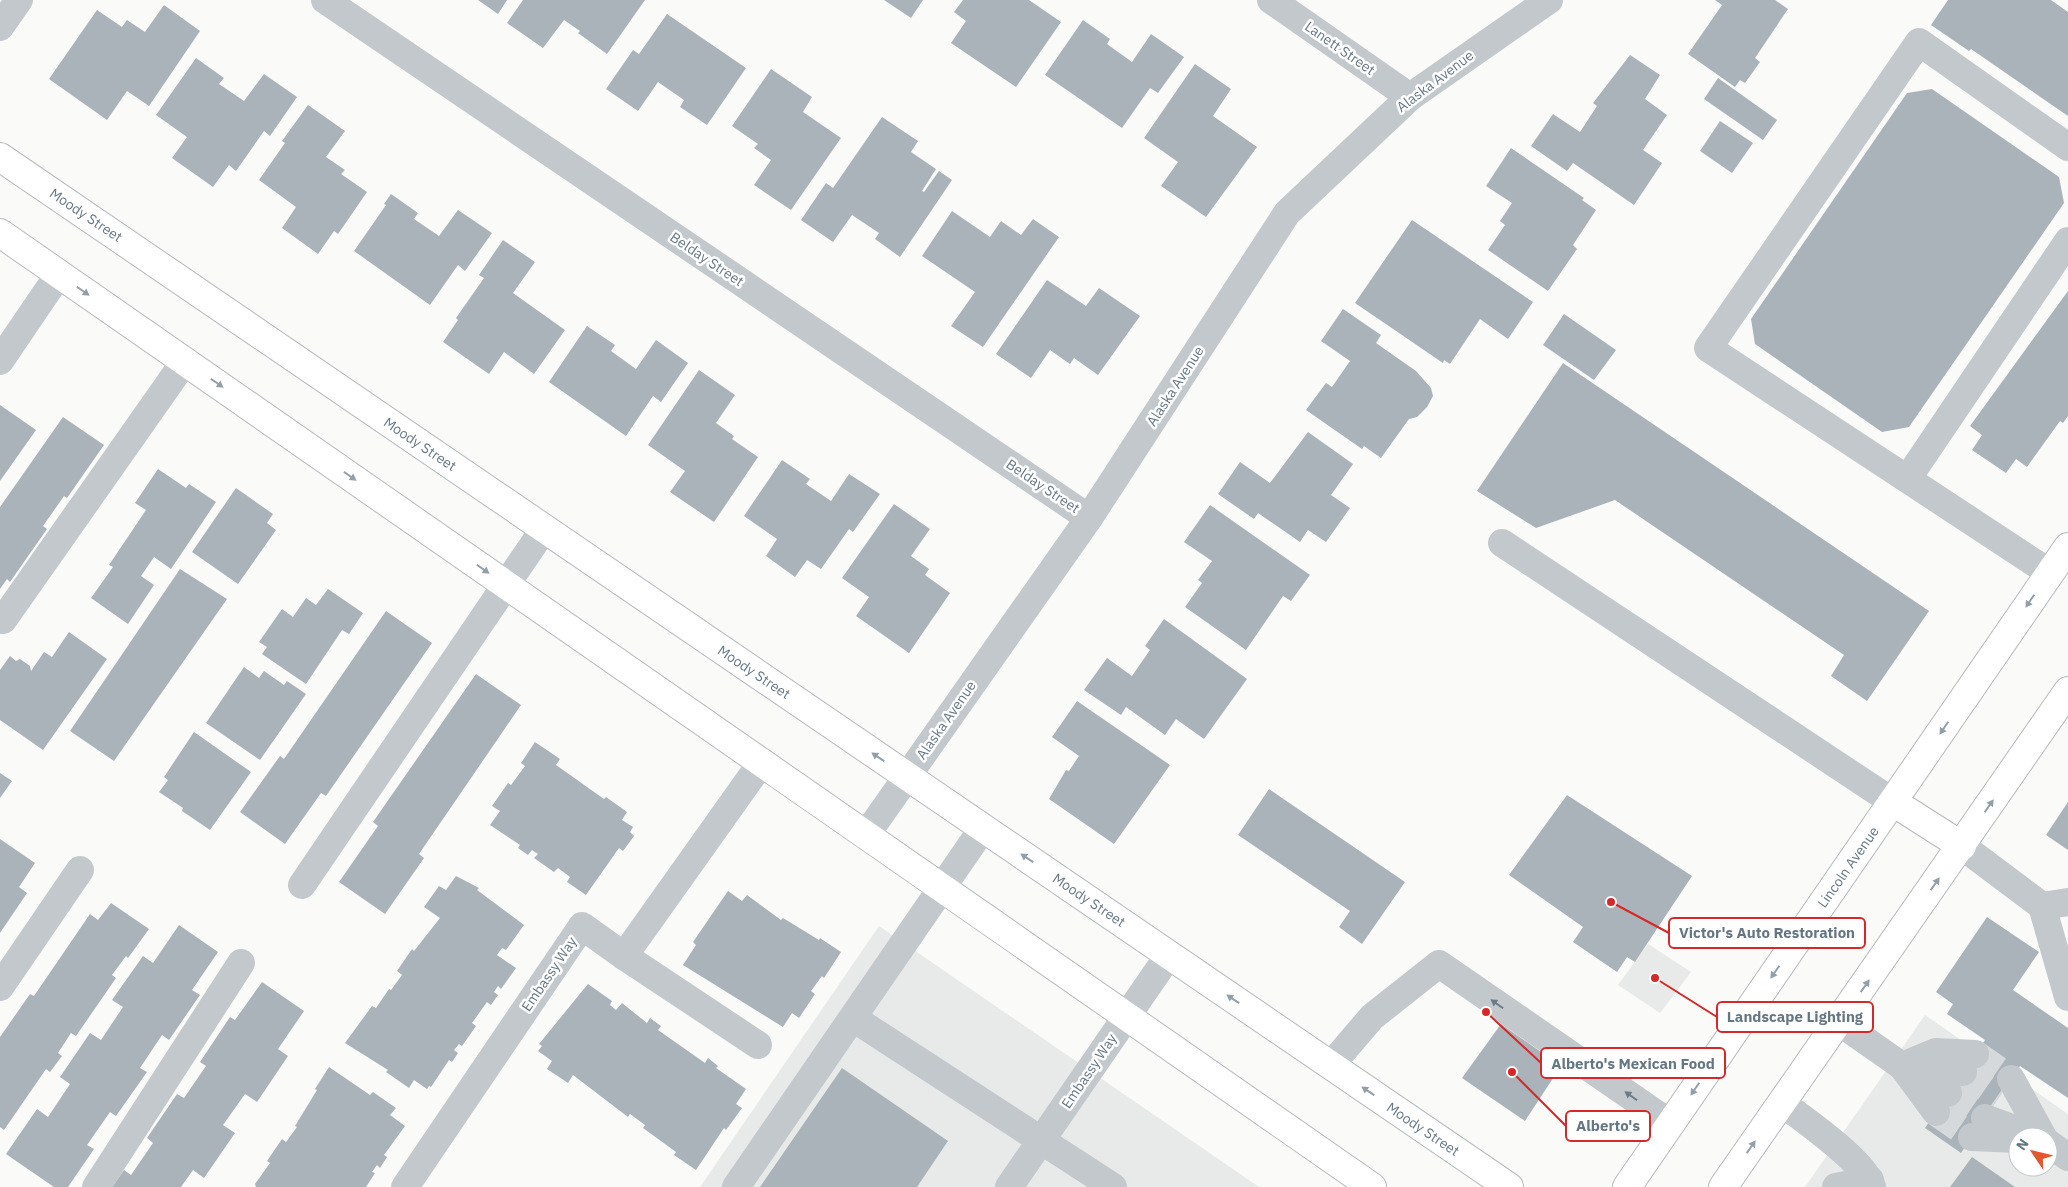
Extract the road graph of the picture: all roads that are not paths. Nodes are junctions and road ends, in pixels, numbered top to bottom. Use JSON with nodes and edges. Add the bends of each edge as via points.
{"nodes":[{"id":1,"x":19,"y":0,"type":"edge"},
{"id":2,"x":325,"y":0,"type":"edge"},
{"id":3,"x":1271,"y":0,"type":"edge"},
{"id":4,"x":1549,"y":0,"type":"edge"},
{"id":5,"x":0,"y":27,"type":"edge"},
{"id":6,"x":1410,"y":97,"type":"junction"},
{"id":7,"x":2068,"y":147,"type":"edge"},
{"id":8,"x":3,"y":165,"type":"edge"},
{"id":9,"x":0,"y":233,"type":"edge"},
{"id":10,"x":2068,"y":241,"type":"edge"},
{"id":11,"x":59,"y":274,"type":"junction"},
{"id":12,"x":0,"y":361,"type":"edge"},
{"id":13,"x":185,"y":361,"type":"junction"},
{"id":14,"x":1908,"y":478,"type":"junction"},
{"id":15,"x":1090,"y":518,"type":"junction"},
{"id":16,"x":544,"y":529,"type":"junction"},
{"id":17,"x":1502,"y":543,"type":"dead end"},
{"id":18,"x":2068,"y":547,"type":"edge"},
{"id":19,"x":2050,"y":573,"type":"junction"},
{"id":20,"x":506,"y":585,"type":"junction"},
{"id":21,"x":3,"y":620,"type":"dead end"},
{"id":22,"x":2068,"y":692,"type":"edge"},
{"id":23,"x":762,"y":762,"type":"junction"},
{"id":24,"x":906,"y":776,"type":"junction"},
{"id":25,"x":1893,"y":802,"type":"junction"},
{"id":26,"x":983,"y":828,"type":"junction"},
{"id":27,"x":866,"y":835,"type":"junction"},
{"id":28,"x":1962,"y":846,"type":"junction"},
{"id":29,"x":80,"y":870,"type":"dead end"},
{"id":30,"x":302,"y":885,"type":"dead end"},
{"id":31,"x":942,"y":888,"type":"junction"},
{"id":32,"x":2055,"y":904,"type":"edge"},
{"id":33,"x":1169,"y":955,"type":"junction"},
{"id":34,"x":624,"y":956,"type":"junction"},
{"id":35,"x":241,"y":963,"type":"dead end"},
{"id":36,"x":0,"y":987,"type":"edge"},
{"id":37,"x":2068,"y":997,"type":"edge"},
{"id":38,"x":1127,"y":1016,"type":"junction"},
{"id":39,"x":853,"y":1018,"type":"junction"},
{"id":40,"x":1839,"y":1022,"type":"junction"},
{"id":41,"x":758,"y":1045,"type":"dead end"},
{"id":42,"x":1331,"y":1065,"type":"junction"},
{"id":43,"x":1902,"y":1066,"type":"junction"},
{"id":44,"x":1782,"y":1103,"type":"junction"},
{"id":45,"x":1992,"y":1108,"type":"junction"},
{"id":46,"x":1671,"y":1124,"type":"junction"},
{"id":47,"x":2008,"y":1127,"type":"edge"},
{"id":48,"x":2021,"y":1127,"type":"edge"},
{"id":49,"x":2025,"y":1127,"type":"edge"},
{"id":50,"x":1042,"y":1140,"type":"junction"},
{"id":51,"x":1871,"y":1183,"type":"edge"},
{"id":52,"x":96,"y":1187,"type":"edge"},
{"id":53,"x":404,"y":1187,"type":"edge"},
{"id":54,"x":736,"y":1187,"type":"edge"},
{"id":55,"x":1009,"y":1187,"type":"edge"},
{"id":56,"x":1113,"y":1187,"type":"edge"},
{"id":57,"x":1372,"y":1187,"type":"edge"},
{"id":58,"x":1509,"y":1187,"type":"edge"},
{"id":59,"x":1627,"y":1187,"type":"edge"},
{"id":60,"x":1723,"y":1187,"type":"edge"},
{"id":61,"x":1836,"y":1187,"type":"edge"}],
"edges":[{"from":1,"to":5,"type":"street"},
{"from":2,"to":15,"type":"street","name":"Belday Street"},
{"from":3,"to":6,"type":"street","name":"Lanett Street"},
{"from":4,"to":6,"type":"street","name":"Alaska Avenue"},
{"from":6,"to":15,"type":"street","name":"Alaska Avenue","via":[[1287,213]]},
{"from":7,"to":14,"type":"street","via":[[1919,42],[1708,348]]},
{"from":8,"to":16,"type":"main road","name":"Moody Street"},
{"from":9,"to":11,"type":"main road"},
{"from":10,"to":14,"type":"street"},
{"from":11,"to":12,"type":"street"},
{"from":11,"to":13,"type":"main road","one_way":true},
{"from":13,"to":20,"type":"main road","one_way":true},
{"from":13,"to":21,"type":"street"},
{"from":14,"to":19,"type":"street"},
{"from":15,"to":24,"type":"street","name":"Alaska Avenue"},
{"from":16,"to":20,"type":"street"},
{"from":24,"to":16,"type":"main road","name":"Moody Street","one_way":true},
{"from":17,"to":25,"type":"street"},
{"from":18,"to":19,"type":"main road","name":"Lincoln Avenue"},
{"from":19,"to":25,"type":"main road","name":"Lincoln Avenue","one_way":true},
{"from":20,"to":23,"type":"main road"},
{"from":20,"to":30,"type":"street"},
{"from":28,"to":22,"type":"main road","one_way":true},
{"from":23,"to":27,"type":"main road"},
{"from":23,"to":34,"type":"street"},
{"from":24,"to":26,"type":"main road","name":"Moody Street"},
{"from":24,"to":27,"type":"street","name":"Alaska Avenue"},
{"from":25,"to":28,"type":"main road"},
{"from":25,"to":46,"type":"main road","name":"Lincoln Avenue","one_way":true},
{"from":26,"to":31,"type":"street"},
{"from":33,"to":26,"type":"main road","name":"Moody Street","one_way":true},
{"from":27,"to":31,"type":"main road"},
{"from":28,"to":32,"type":"street"},
{"from":40,"to":28,"type":"main road","one_way":true},
{"from":29,"to":36,"type":"street"},
{"from":31,"to":38,"type":"main road"},
{"from":31,"to":39,"type":"street"},
{"from":32,"to":37,"type":"street"},
{"from":33,"to":38,"type":"street","name":"Embassy Way"},
{"from":42,"to":33,"type":"main road","name":"Moody Street","one_way":true},
{"from":34,"to":41,"type":"street"},
{"from":34,"to":53,"type":"street","name":"Embassy Way","via":[[582,926]]},
{"from":35,"to":52,"type":"street"},
{"from":38,"to":50,"type":"street","name":"Embassy Way"},
{"from":38,"to":57,"type":"main road"},
{"from":39,"to":50,"type":"street"},
{"from":39,"to":54,"type":"street"},
{"from":40,"to":43,"type":"street"},
{"from":40,"to":44,"type":"main road"},
{"from":46,"to":42,"type":"street","one_way":true,"via":[[1439,964],[1372,1017]]},
{"from":58,"to":42,"type":"main road","name":"Moody Street","one_way":true},
{"from":43,"to":43,"type":"street","via":[[1955,1083],[1936,1052]]},
{"from":44,"to":51,"type":"street","via":[[1840,1148]]},
{"from":60,"to":44,"type":"main road","one_way":true},
{"from":45,"to":47,"type":"street"},
{"from":45,"to":48,"type":"street"},
{"from":45,"to":49,"type":"street"},
{"from":46,"to":59,"type":"main road","name":"Lincoln Avenue"},
{"from":50,"to":55,"type":"street","name":"Embassy Way"},
{"from":50,"to":56,"type":"street"},
{"from":51,"to":61,"type":"street"}]}
